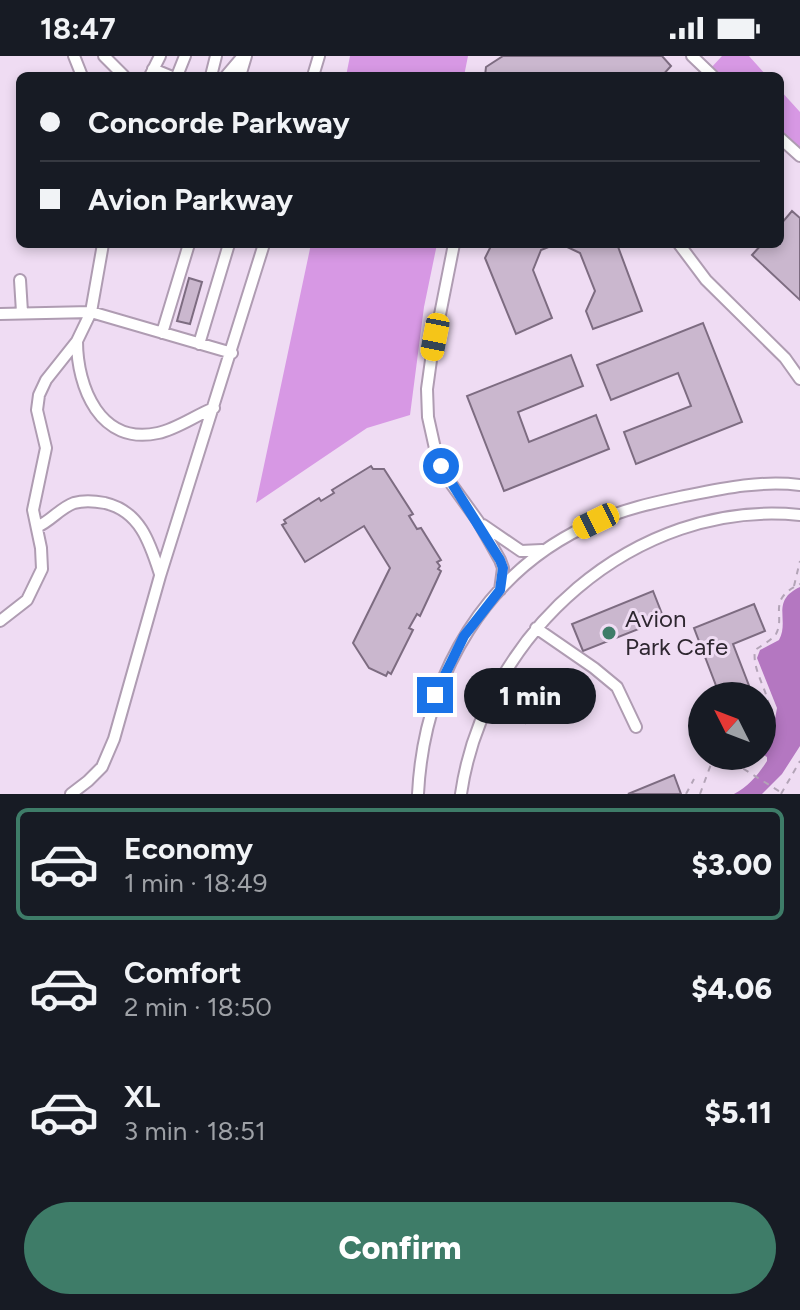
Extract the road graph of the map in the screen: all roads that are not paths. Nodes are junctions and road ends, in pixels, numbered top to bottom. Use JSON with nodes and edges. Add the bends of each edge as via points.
{"nodes":[{"id":1,"x":104,"y":56,"type":"edge"},
{"id":2,"x":244,"y":56,"type":"edge"},
{"id":3,"x":692,"y":56,"type":"edge"},
{"id":4,"x":120,"y":72,"type":"edge"},
{"id":5,"x":230,"y":72,"type":"edge"},
{"id":6,"x":709,"y":72,"type":"edge"},
{"id":7,"x":784,"y":142,"type":"edge"},
{"id":8,"x":800,"y":156,"type":"edge"},
{"id":9,"x":102,"y":248,"type":"edge"},
{"id":10,"x":185,"y":248,"type":"edge"},
{"id":11,"x":228,"y":248,"type":"edge"},
{"id":12,"x":263,"y":248,"type":"edge"},
{"id":13,"x":453,"y":248,"type":"edge"},
{"id":14,"x":682,"y":248,"type":"edge"},
{"id":15,"x":20,"y":280,"type":"dead end"},
{"id":16,"x":22,"y":312,"type":"junction"},
{"id":17,"x":91,"y":312,"type":"junction"},
{"id":18,"x":0,"y":314,"type":"edge"},
{"id":19,"x":162,"y":333,"type":"junction"},
{"id":20,"x":77,"y":341,"type":"junction"},
{"id":21,"x":199,"y":344,"type":"junction"},
{"id":22,"x":232,"y":353,"type":"junction"},
{"id":23,"x":800,"y":379,"type":"edge"},
{"id":24,"x":214,"y":408,"type":"junction"},
{"id":25,"x":800,"y":472,"type":"edge"},
{"id":26,"x":785,"y":483,"type":"junction"},
{"id":27,"x":800,"y":485,"type":"edge"},
{"id":28,"x":800,"y":515,"type":"edge"},
{"id":29,"x":478,"y":521,"type":"junction"},
{"id":30,"x":37,"y":527,"type":"junction"},
{"id":31,"x":546,"y":550,"type":"junction"},
{"id":32,"x":160,"y":576,"type":"junction"},
{"id":33,"x":500,"y":590,"type":"junction"},
{"id":34,"x":0,"y":621,"type":"edge"},
{"id":35,"x":536,"y":628,"type":"junction"},
{"id":36,"x":636,"y":727,"type":"dead end"},
{"id":37,"x":71,"y":794,"type":"edge"},
{"id":38,"x":418,"y":794,"type":"edge"},
{"id":39,"x":461,"y":794,"type":"edge"}],
"edges":[{"from":1,"to":4,"type":"street"},
{"from":2,"to":5,"type":"street"},
{"from":3,"to":6,"type":"street"},
{"from":7,"to":8,"type":"street"},
{"from":9,"to":17,"type":"street"},
{"from":10,"to":19,"type":"street"},
{"from":11,"to":21,"type":"street"},
{"from":12,"to":22,"type":"street"},
{"from":13,"to":29,"type":"street","via":[[431,360],[428,417],[441,466]]},
{"from":14,"to":23,"type":"street"},
{"from":15,"to":16,"type":"street"},
{"from":16,"to":17,"type":"street"},
{"from":16,"to":18,"type":"street"},
{"from":17,"to":19,"type":"street"},
{"from":17,"to":20,"type":"street"},
{"from":19,"to":21,"type":"street"},
{"from":20,"to":24,"type":"street","via":[[86,395],[101,417],[121,430],[156,434]]},
{"from":20,"to":30,"type":"street","via":[[39,395],[46,448],[34,498]]},
{"from":21,"to":22,"type":"street"},
{"from":22,"to":24,"type":"street"},
{"from":24,"to":32,"type":"street"},
{"from":25,"to":26,"type":"street"},
{"from":26,"to":27,"type":"street"},
{"from":26,"to":31,"type":"street","via":[[726,488],[643,505],[596,521]]},
{"from":28,"to":35,"type":"street","via":[[734,515],[651,542],[589,578]]},
{"from":29,"to":31,"type":"street","via":[[521,551]]},
{"from":29,"to":33,"type":"street","via":[[503,568]]},
{"from":30,"to":32,"type":"street","via":[[75,503],[111,505],[144,530]]},
{"from":30,"to":34,"type":"street","via":[[42,569],[35,587]]},
{"from":31,"to":33,"type":"street"},
{"from":32,"to":37,"type":"street","via":[[114,739],[102,767]]},
{"from":33,"to":38,"type":"street","via":[[464,636],[435,695]]},
{"from":35,"to":36,"type":"street","via":[[617,687]]},
{"from":35,"to":39,"type":"street","via":[[484,710]]}]}
